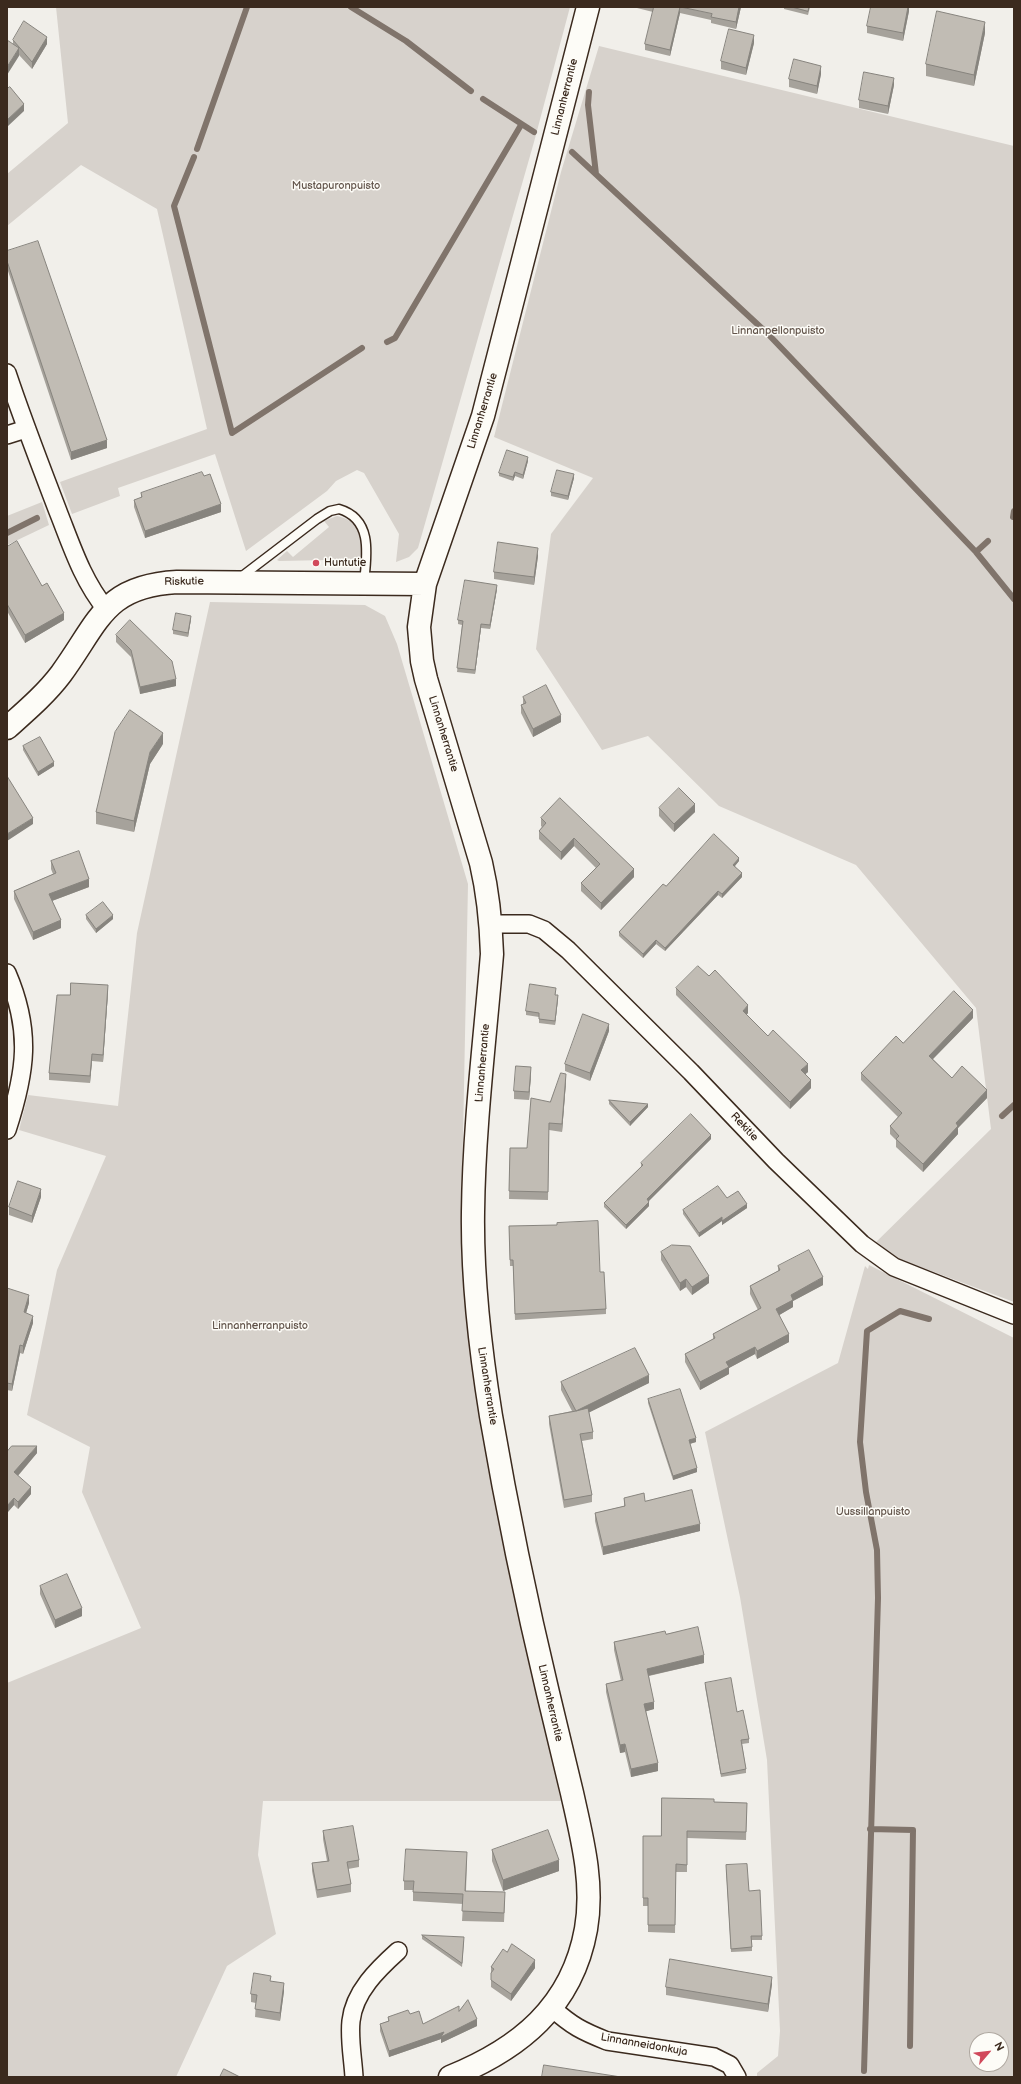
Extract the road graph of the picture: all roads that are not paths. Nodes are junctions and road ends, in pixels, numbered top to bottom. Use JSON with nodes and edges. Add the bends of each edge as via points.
{"nodes":[{"id":1,"x":588,"y":7,"type":"edge"},
{"id":2,"x":7,"y":373,"type":"edge"},
{"id":3,"x":26,"y":429,"type":"junction"},
{"id":4,"x":7,"y":435,"type":"edge"},
{"id":5,"x":234,"y":582,"type":"junction"},
{"id":6,"x":364,"y":582,"type":"junction"},
{"id":7,"x":426,"y":584,"type":"junction"},
{"id":8,"x":106,"y":609,"type":"junction"},
{"id":9,"x":7,"y":728,"type":"edge"},
{"id":10,"x":491,"y":924,"type":"junction"},
{"id":11,"x":7,"y":973,"type":"edge"},
{"id":12,"x":7,"y":1130,"type":"edge"},
{"id":13,"x":1014,"y":1315,"type":"edge"},
{"id":14,"x":398,"y":1951,"type":"dead end"},
{"id":15,"x":552,"y":2008,"type":"junction"},
{"id":16,"x":354,"y":2077,"type":"edge"},
{"id":17,"x":450,"y":2077,"type":"edge"},
{"id":18,"x":737,"y":2077,"type":"edge"}],
"edges":[{"from":1,"to":7,"type":"street","name":"Linnanherrantie","via":[[483,416]]},
{"from":2,"to":3,"type":"street"},
{"from":3,"to":4,"type":"street"},
{"from":3,"to":8,"type":"street","via":[[82,572],[95,596]]},
{"from":5,"to":6,"type":"street","name":"Riskutie"},
{"from":5,"to":6,"type":"lane","via":[[317,519],[337,509],[355,517],[366,535]]},
{"from":5,"to":8,"type":"street","name":"Riskutie","via":[[148,585],[120,597]]},
{"from":6,"to":7,"type":"street","name":"Riskutie"},
{"from":7,"to":10,"type":"street","name":"Linnanherrantie","via":[[419,627],[422,661],[481,863],[488,893]]},
{"from":8,"to":9,"type":"street","name":"Riskutie","via":[[60,675],[30,708]]},
{"from":10,"to":13,"type":"street","name":"Rekitie","via":[[529,924],[544,930],[556,940],[691,1072],[776,1161],[877,1256],[894,1267]]},
{"from":10,"to":15,"type":"street","name":"Linnanherrantie","via":[[492,954],[473,1211],[474,1274],[479,1336],[518,1561],[581,1833],[589,1881],[585,1934],[567,1983]]},
{"from":11,"to":12,"type":"street","via":[[21,1014],[24,1066]]},
{"from":14,"to":16,"type":"street","via":[[374,1972],[354,2008],[351,2022]]},
{"from":15,"to":17,"type":"street","name":"Linnanherrantie","via":[[508,2049],[492,2059]]},
{"from":15,"to":18,"type":"street","name":"Linnanneidonkuja","via":[[577,2029],[607,2041],[714,2058],[730,2065]]}]}
